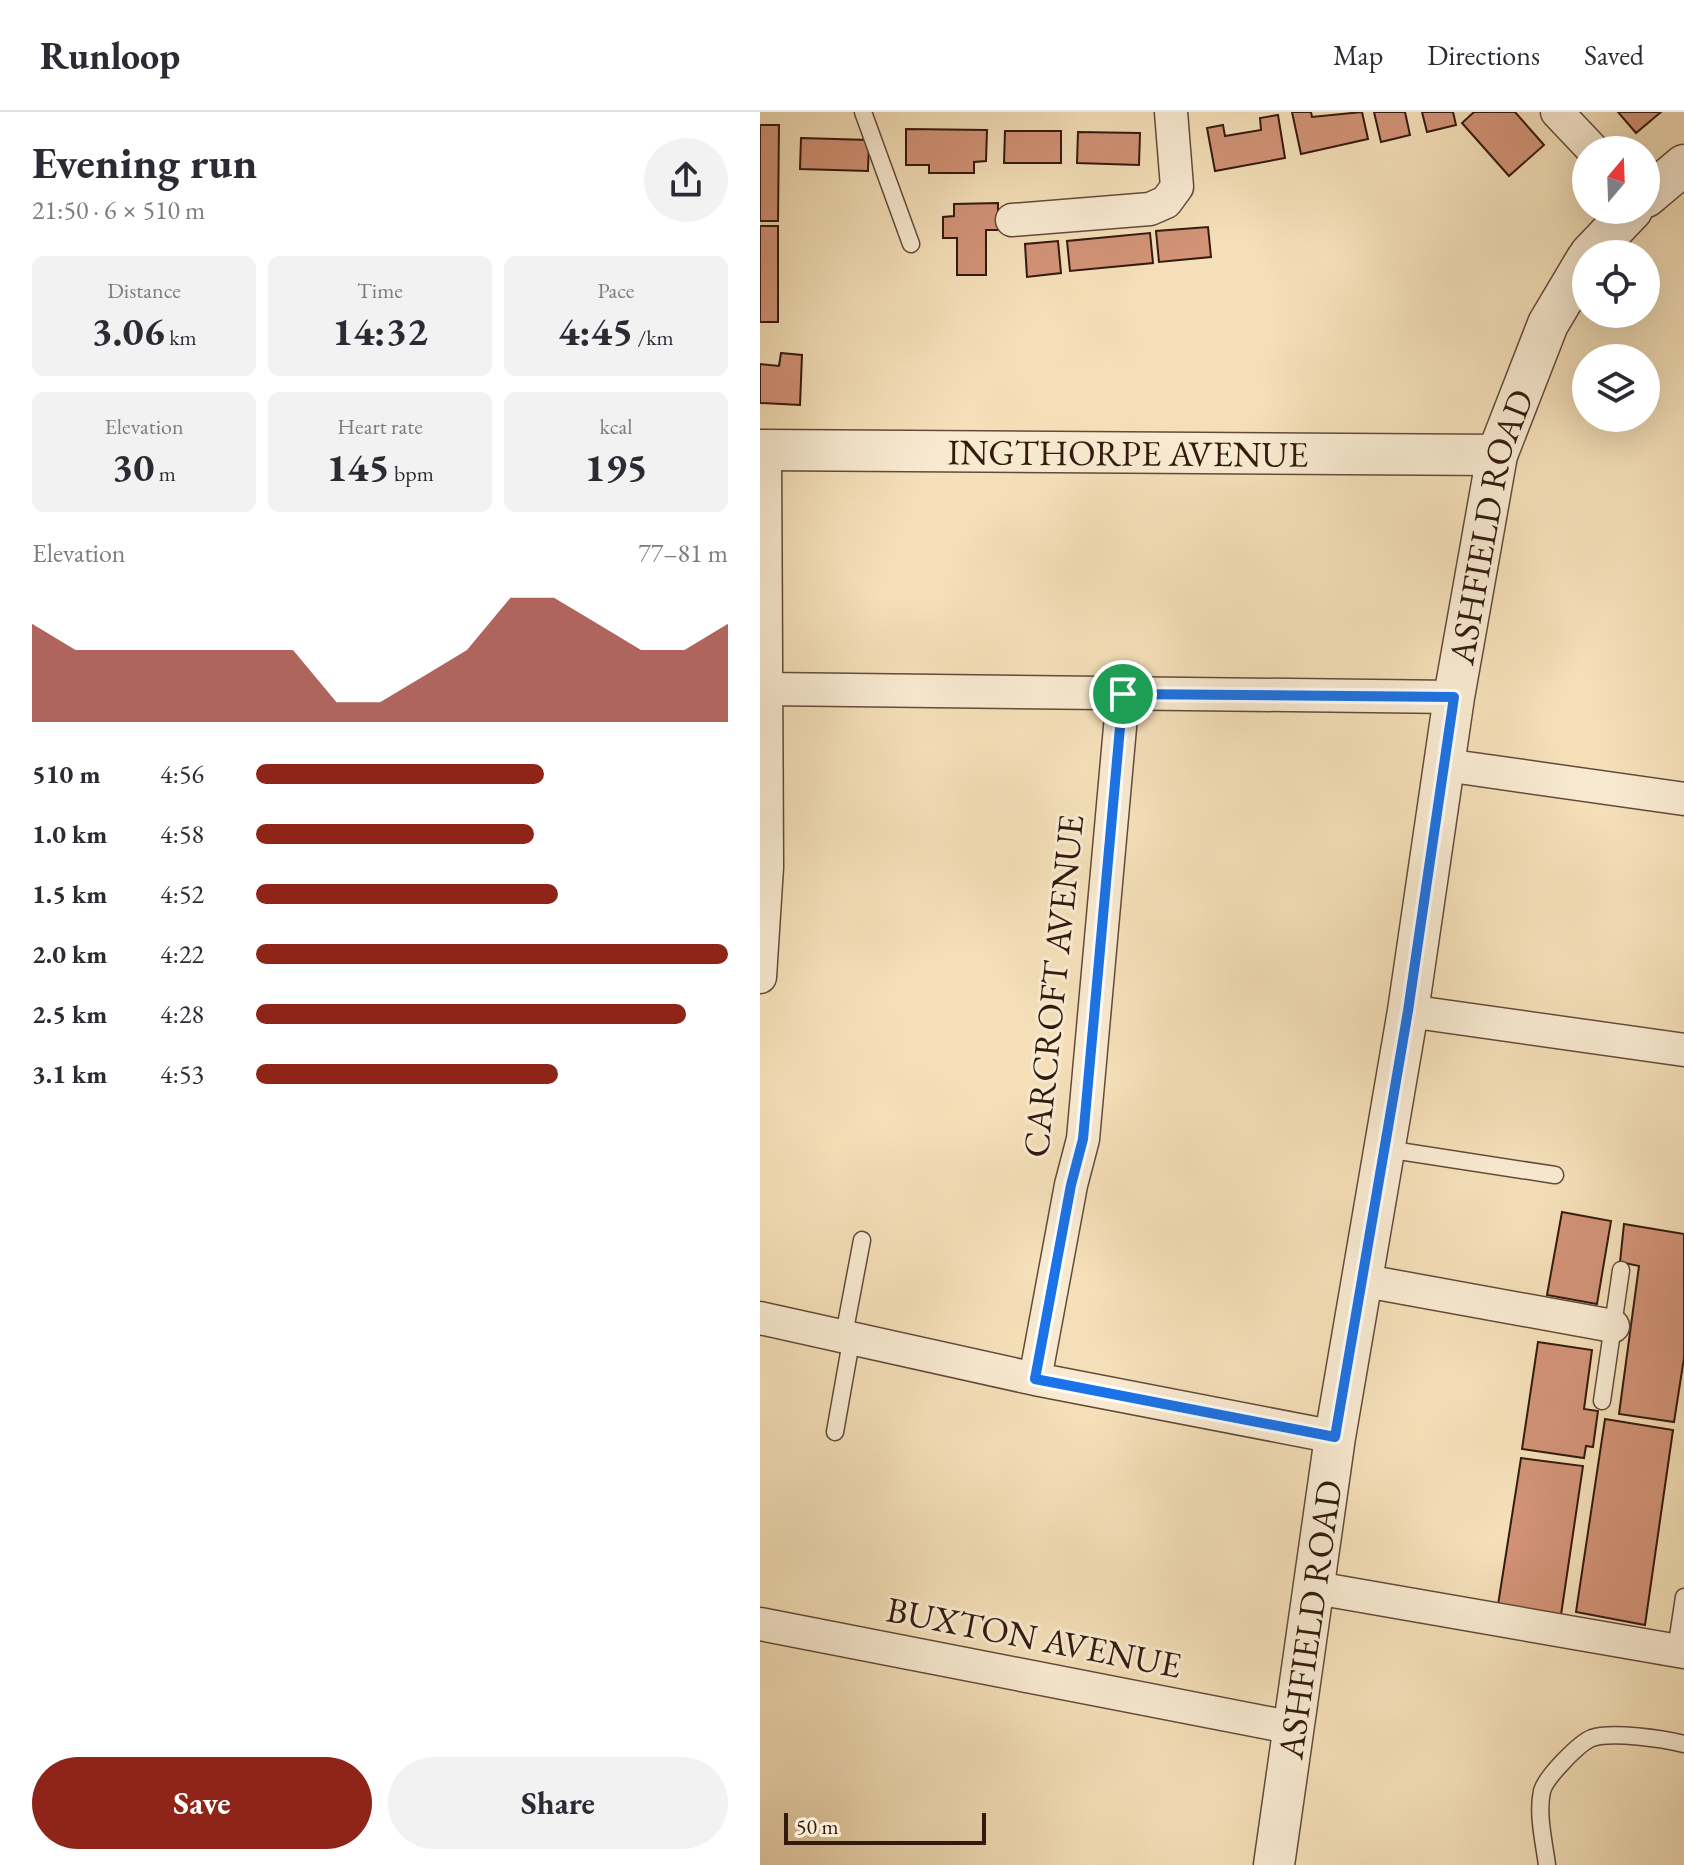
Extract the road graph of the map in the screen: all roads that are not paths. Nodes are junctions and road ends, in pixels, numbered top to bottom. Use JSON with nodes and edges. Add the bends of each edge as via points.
{"nodes":[{"id":1,"x":863,"y":112,"type":"edge"},
{"id":2,"x":1171,"y":112,"type":"edge"},
{"id":3,"x":1557,"y":112,"type":"edge"},
{"id":4,"x":1580,"y":136,"type":"edge"},
{"id":5,"x":1684,"y":165,"type":"edge"},
{"id":6,"x":1660,"y":185,"type":"edge"},
{"id":7,"x":1012,"y":221,"type":"dead end"},
{"id":8,"x":1619,"y":224,"type":"edge"},
{"id":9,"x":1603,"y":240,"type":"edge"},
{"id":10,"x":911,"y":244,"type":"dead end"},
{"id":11,"x":1572,"y":284,"type":"edge"},
{"id":12,"x":763,"y":450,"type":"edge"},
{"id":13,"x":1497,"y":455,"type":"junction"},
{"id":14,"x":768,"y":689,"type":"junction"},
{"id":15,"x":1123,"y":694,"type":"junction"},
{"id":16,"x":1454,"y":697,"type":"junction"},
{"id":17,"x":764,"y":761,"type":"edge"},
{"id":18,"x":1445,"y":765,"type":"junction"},
{"id":19,"x":1684,"y":799,"type":"edge"},
{"id":20,"x":760,"y":977,"type":"edge"},
{"id":21,"x":1408,"y":1011,"type":"junction"},
{"id":22,"x":1684,"y":1050,"type":"edge"},
{"id":23,"x":1384,"y":1149,"type":"junction"},
{"id":24,"x":1555,"y":1175,"type":"dead end"},
{"id":25,"x":862,"y":1240,"type":"dead end"},
{"id":26,"x":1621,"y":1270,"type":"dead end"},
{"id":27,"x":1360,"y":1280,"type":"junction"},
{"id":28,"x":760,"y":1318,"type":"edge"},
{"id":29,"x":1613,"y":1326,"type":"junction"},
{"id":30,"x":848,"y":1335,"type":"junction"},
{"id":31,"x":1035,"y":1379,"type":"junction"},
{"id":32,"x":1602,"y":1401,"type":"dead end"},
{"id":33,"x":835,"y":1432,"type":"dead end"},
{"id":34,"x":1335,"y":1437,"type":"junction"},
{"id":35,"x":1316,"y":1588,"type":"junction"},
{"id":36,"x":1684,"y":1597,"type":"edge"},
{"id":37,"x":760,"y":1624,"type":"edge"},
{"id":38,"x":1680,"y":1651,"type":"edge"},
{"id":39,"x":1294,"y":1728,"type":"junction"},
{"id":40,"x":1684,"y":1744,"type":"edge"},
{"id":41,"x":1274,"y":1865,"type":"edge"},
{"id":42,"x":1547,"y":1865,"type":"edge"}],
"edges":[{"from":1,"to":10,"type":"lane"},
{"from":2,"to":7,"type":"street","via":[[1177,187],[1166,202],[1150,209]]},
{"from":3,"to":4,"type":"street"},
{"from":5,"to":6,"type":"street"},
{"from":8,"to":9,"type":"street"},
{"from":11,"to":13,"type":"street","name":"ASHFIELD ROAD","via":[[1548,324]]},
{"from":12,"to":13,"type":"street","name":"INGTHORPE AVENUE"},
{"from":12,"to":14,"type":"street"},
{"from":13,"to":16,"type":"street","name":"ASHFIELD ROAD"},
{"from":14,"to":15,"type":"street"},
{"from":14,"to":17,"type":"street"},
{"from":15,"to":16,"type":"street"},
{"from":15,"to":31,"type":"street","name":"CARCROFT AVENUE","via":[[1083,1139]]},
{"from":16,"to":18,"type":"street","name":"ASHFIELD ROAD"},
{"from":17,"to":20,"type":"street","via":[[766,880]]},
{"from":18,"to":19,"type":"street"},
{"from":18,"to":21,"type":"street","name":"ASHFIELD ROAD"},
{"from":21,"to":22,"type":"street"},
{"from":21,"to":23,"type":"street","name":"ASHFIELD ROAD"},
{"from":23,"to":24,"type":"lane"},
{"from":23,"to":27,"type":"street","name":"ASHFIELD ROAD"},
{"from":25,"to":30,"type":"lane"},
{"from":26,"to":29,"type":"lane"},
{"from":27,"to":29,"type":"street"},
{"from":27,"to":34,"type":"street","name":"ASHFIELD ROAD"},
{"from":28,"to":30,"type":"street"},
{"from":29,"to":32,"type":"lane"},
{"from":30,"to":31,"type":"street"},
{"from":30,"to":33,"type":"lane"},
{"from":31,"to":34,"type":"street"},
{"from":34,"to":35,"type":"street","name":"ASHFIELD ROAD"},
{"from":35,"to":38,"type":"street"},
{"from":35,"to":39,"type":"street","name":"ASHFIELD ROAD"},
{"from":36,"to":38,"type":"lane"},
{"from":37,"to":39,"type":"street","name":"BUXTON AVENUE"},
{"from":39,"to":41,"type":"street","name":"ASHFIELD ROAD"},
{"from":40,"to":42,"type":"lane","via":[[1658,1737],[1592,1738],[1566,1759],[1542,1790]]}]}
